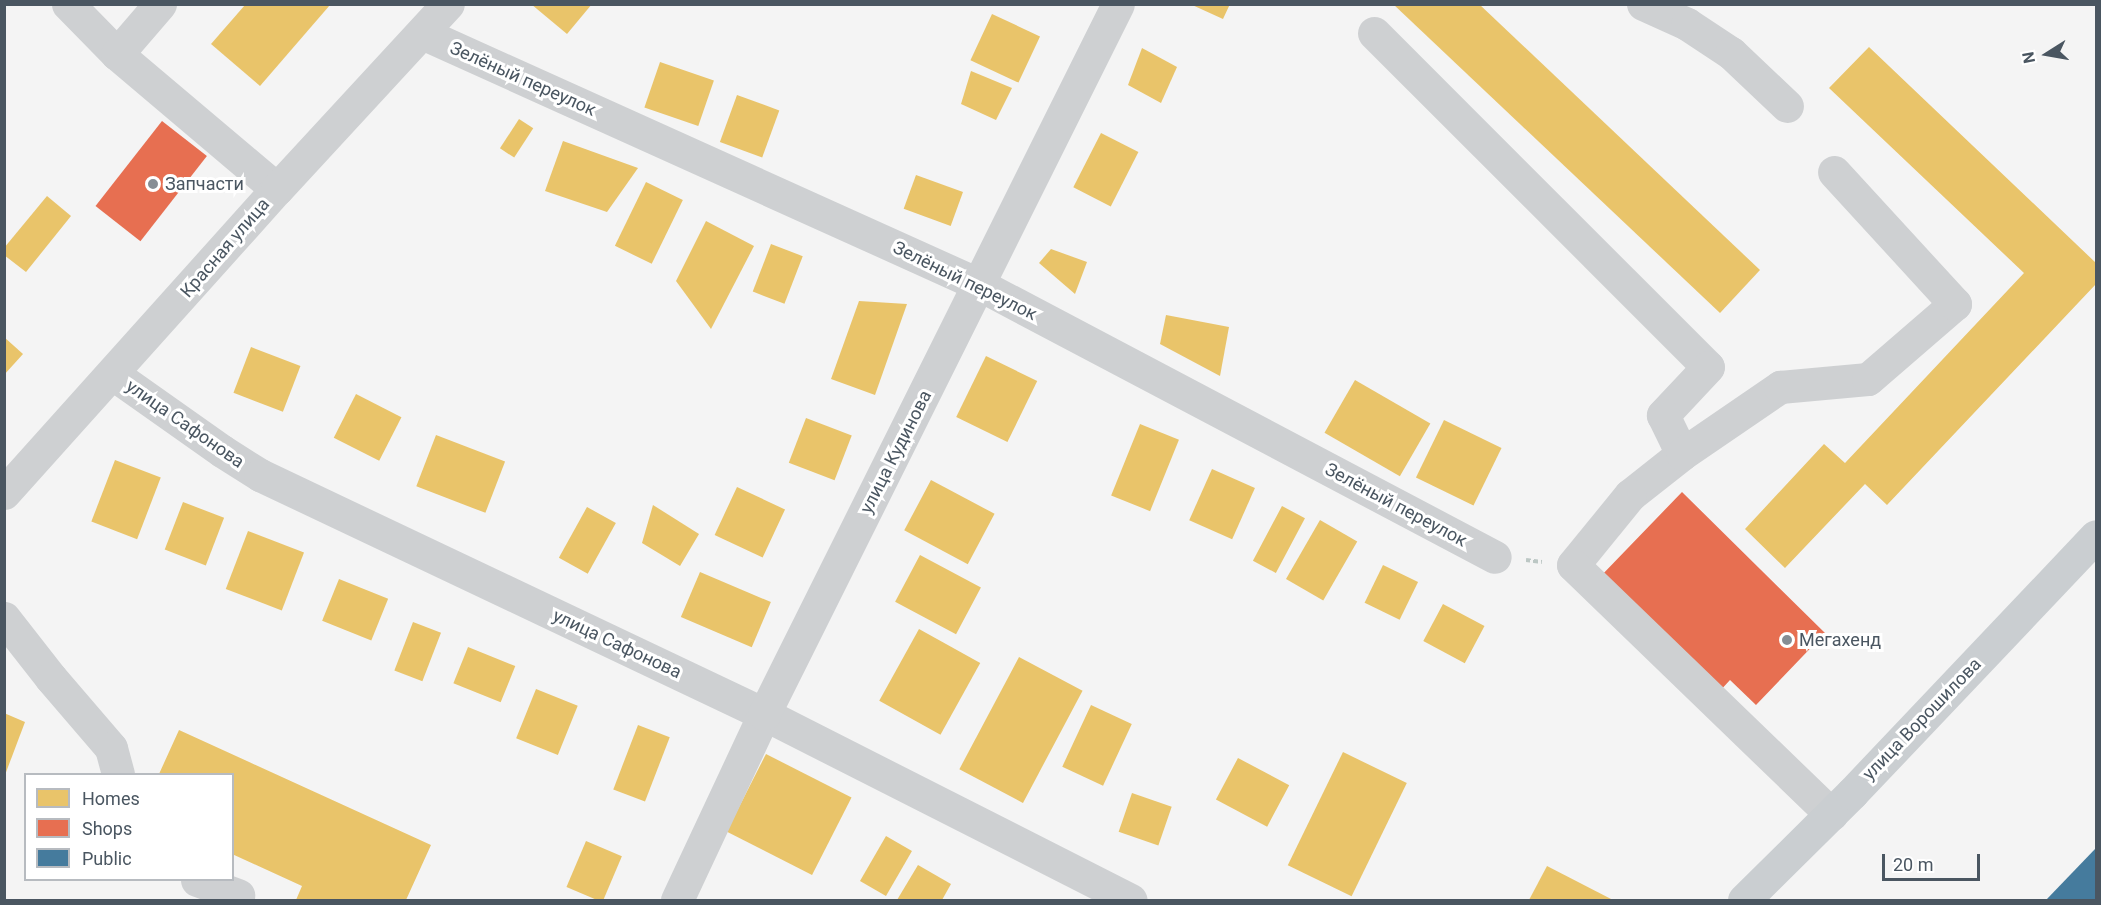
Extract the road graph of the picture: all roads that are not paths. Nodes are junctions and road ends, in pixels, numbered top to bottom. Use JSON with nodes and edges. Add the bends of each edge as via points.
{"nodes":[{"id":1,"x":68,"y":4,"type":"edge"},
{"id":2,"x":160,"y":4,"type":"edge"},
{"id":3,"x":448,"y":4,"type":"edge"},
{"id":4,"x":1118,"y":4,"type":"edge"},
{"id":5,"x":1643,"y":4,"type":"edge"},
{"id":6,"x":422,"y":33,"type":"junction"},
{"id":7,"x":1374,"y":33,"type":"dead end"},
{"id":8,"x":117,"y":54,"type":"junction"},
{"id":9,"x":1787,"y":106,"type":"dead end"},
{"id":10,"x":1834,"y":172,"type":"dead end"},
{"id":11,"x":277,"y":189,"type":"junction"},
{"id":12,"x":980,"y":285,"type":"junction"},
{"id":13,"x":113,"y":374,"type":"junction"},
{"id":14,"x":1682,"y":454,"type":"junction"},
{"id":15,"x":4,"y":494,"type":"edge"},
{"id":16,"x":2097,"y":536,"type":"edge"},
{"id":17,"x":1495,"y":557,"type":"road end"},
{"id":18,"x":4,"y":618,"type":"edge"},
{"id":19,"x":764,"y":714,"type":"junction"},
{"id":20,"x":118,"y":773,"type":"edge"},
{"id":21,"x":1831,"y":814,"type":"junction"},
{"id":22,"x":201,"y":881,"type":"edge"},
{"id":23,"x":238,"y":895,"type":"dead end"},
{"id":24,"x":677,"y":900,"type":"edge"},
{"id":25,"x":1130,"y":900,"type":"edge"},
{"id":26,"x":1744,"y":900,"type":"edge"}],
"edges":[{"from":1,"to":8,"type":"street"},
{"from":2,"to":8,"type":"street"},
{"from":3,"to":6,"type":"street","name":"Красная улица"},
{"from":4,"to":12,"type":"street","name":"улица Кудинова"},
{"from":5,"to":9,"type":"street","via":[[1687,24],[1731,52]]},
{"from":6,"to":11,"type":"street","name":"Красная улица"},
{"from":6,"to":12,"type":"street","name":"Зелёный переулок"},
{"from":7,"to":14,"type":"street","via":[[1708,368],[1663,415]]},
{"from":8,"to":11,"type":"street"},
{"from":10,"to":14,"type":"street","via":[[1955,304],[1868,380],[1780,387]]},
{"from":11,"to":13,"type":"street","name":"Красная улица"},
{"from":12,"to":17,"type":"street","name":"Зелёный переулок"},
{"from":12,"to":19,"type":"street","name":"улица Кудинова"},
{"from":13,"to":15,"type":"street","name":"Красная улица"},
{"from":13,"to":19,"type":"street","name":"улица Сафонова","via":[[261,475]]},
{"from":14,"to":21,"type":"street","via":[[1630,495],[1573,565]]},
{"from":16,"to":21,"type":"main road","name":"улица Ворошилова"},
{"from":18,"to":20,"type":"street","via":[[111,748]]},
{"from":19,"to":24,"type":"street","name":"улица Кудинова"},
{"from":19,"to":25,"type":"street","name":"улица Сафонова"},
{"from":21,"to":26,"type":"main road","name":"улица Ворошилова"},
{"from":22,"to":23,"type":"street"}]}
